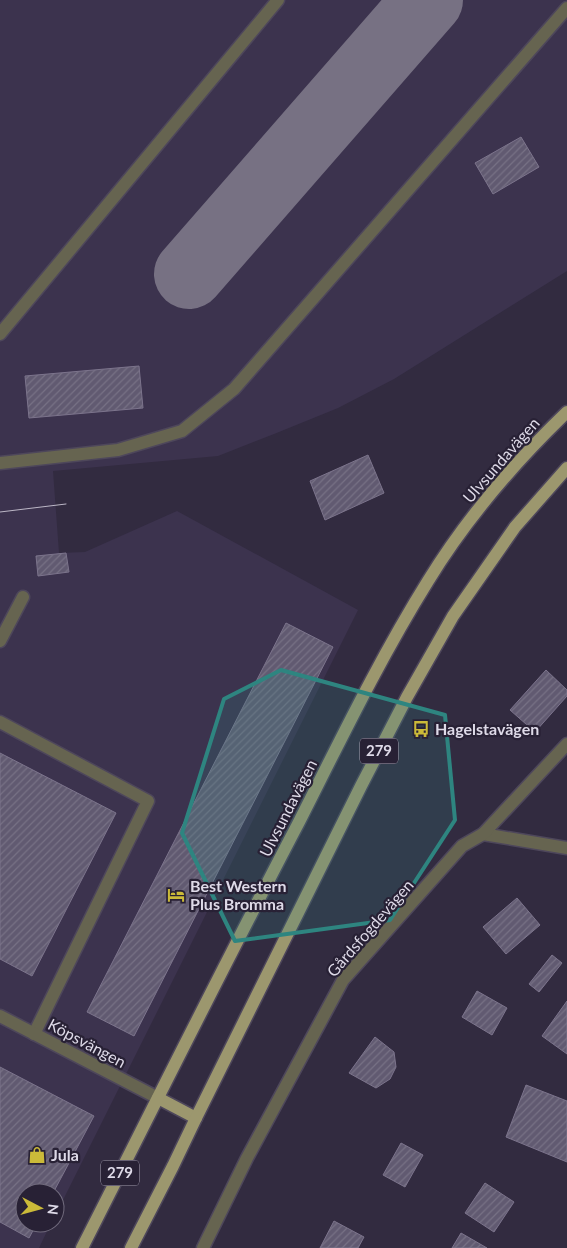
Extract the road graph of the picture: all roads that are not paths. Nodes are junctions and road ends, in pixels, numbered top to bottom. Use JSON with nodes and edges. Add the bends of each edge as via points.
{"nodes":[{"id":1,"x":278,"y":0,"type":"edge"},
{"id":2,"x":567,"y":8,"type":"edge"},
{"id":3,"x":0,"y":334,"type":"edge"},
{"id":4,"x":567,"y":412,"type":"edge"},
{"id":5,"x":0,"y":463,"type":"edge"},
{"id":6,"x":567,"y":468,"type":"edge"},
{"id":7,"x":23,"y":597,"type":"dead end"},
{"id":8,"x":0,"y":641,"type":"edge"},
{"id":9,"x":0,"y":722,"type":"edge"},
{"id":10,"x":567,"y":744,"type":"edge"},
{"id":11,"x":483,"y":834,"type":"junction"},
{"id":12,"x":567,"y":848,"type":"edge"},
{"id":13,"x":0,"y":1016,"type":"edge"},
{"id":14,"x":34,"y":1034,"type":"junction"},
{"id":15,"x":158,"y":1098,"type":"junction"},
{"id":16,"x":196,"y":1118,"type":"junction"},
{"id":17,"x":82,"y":1248,"type":"edge"},
{"id":18,"x":131,"y":1248,"type":"edge"},
{"id":19,"x":203,"y":1248,"type":"edge"}],
"edges":[{"from":1,"to":3,"type":"street"},
{"from":2,"to":5,"type":"street","via":[[234,389],[182,431],[118,450]]},
{"from":4,"to":15,"type":"main road","name":"Ulvsundavägen","via":[[475,513],[429,580],[390,646]]},
{"from":6,"to":16,"type":"main road","number":"279","via":[[515,527],[453,616],[361,786]]},
{"from":7,"to":8,"type":"street"},
{"from":9,"to":14,"type":"street","via":[[148,801]]},
{"from":10,"to":11,"type":"street","name":"Gårdsfogdevägen"},
{"from":11,"to":12,"type":"street"},
{"from":11,"to":19,"type":"street","name":"Gårdsfogdevägen","via":[[462,846],[343,980],[247,1158]]},
{"from":13,"to":14,"type":"street","name":"Köpsvängen"},
{"from":14,"to":15,"type":"street","name":"Köpsvängen"},
{"from":15,"to":16,"type":"main road"},
{"from":15,"to":17,"type":"main road","name":"Ulvsundavägen","number":"279"},
{"from":16,"to":18,"type":"main road","number":"279"}]}
